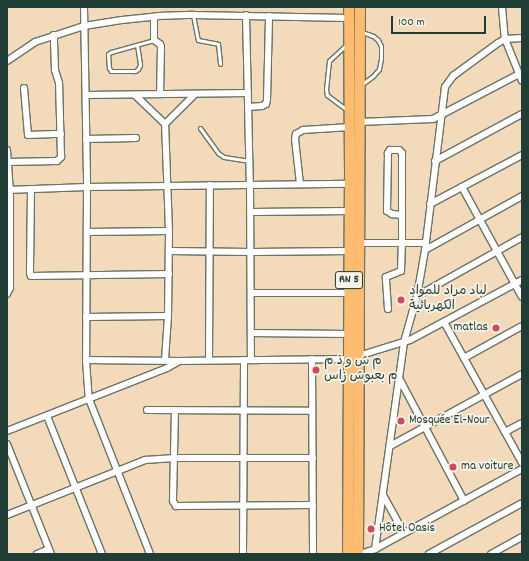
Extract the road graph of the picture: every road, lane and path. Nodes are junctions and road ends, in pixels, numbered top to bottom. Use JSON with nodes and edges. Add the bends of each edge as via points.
{"nodes":[{"id":1,"x":84,"y":7,"type":"edge"},
{"id":2,"x":349,"y":7,"type":"edge"},
{"id":3,"x":360,"y":7,"type":"edge"},
{"id":4,"x":502,"y":7,"type":"edge"},
{"id":5,"x":193,"y":15,"type":"junction"},
{"id":6,"x":246,"y":15,"type":"junction"},
{"id":7,"x":154,"y":16,"type":"junction"},
{"id":8,"x":268,"y":16,"type":"junction"},
{"id":9,"x":349,"y":18,"type":"junction"},
{"id":10,"x":84,"y":26,"type":"junction"},
{"id":11,"x":360,"y":31,"type":"junction"},
{"id":12,"x":54,"y":36,"type":"junction"},
{"id":13,"x":522,"y":38,"type":"edge"},
{"id":14,"x":505,"y":39,"type":"junction"},
{"id":15,"x":154,"y":40,"type":"junction"},
{"id":16,"x":349,"y":43,"type":"junction"},
{"id":17,"x":137,"y":45,"type":"junction"},
{"id":18,"x":7,"y":60,"type":"edge"},
{"id":19,"x":220,"y":64,"type":"dead end"},
{"id":20,"x":519,"y":74,"type":"junction"},
{"id":21,"x":522,"y":81,"type":"edge"},
{"id":22,"x":360,"y":86,"type":"junction"},
{"id":23,"x":24,"y":88,"type":"dead end"},
{"id":24,"x":248,"y":93,"type":"junction"},
{"id":25,"x":160,"y":94,"type":"junction"},
{"id":26,"x":195,"y":94,"type":"junction"},
{"id":27,"x":86,"y":95,"type":"junction"},
{"id":28,"x":135,"y":95,"type":"junction"},
{"id":29,"x":248,"y":108,"type":"junction"},
{"id":30,"x":350,"y":112,"type":"junction"},
{"id":31,"x":522,"y":114,"type":"edge"},
{"id":32,"x":441,"y":116,"type":"junction"},
{"id":33,"x":359,"y":122,"type":"junction"},
{"id":34,"x":166,"y":124,"type":"junction"},
{"id":35,"x":350,"y":127,"type":"junction"},
{"id":36,"x":200,"y":128,"type":"dead end"},
{"id":37,"x":61,"y":134,"type":"junction"},
{"id":38,"x":136,"y":138,"type":"dead end"},
{"id":39,"x":86,"y":139,"type":"junction"},
{"id":40,"x":7,"y":150,"type":"edge"},
{"id":41,"x":522,"y":155,"type":"edge"},
{"id":42,"x":250,"y":161,"type":"junction"},
{"id":43,"x":435,"y":161,"type":"junction"},
{"id":44,"x":7,"y":162,"type":"edge"},
{"id":45,"x":8,"y":169,"type":"edge"},
{"id":46,"x":300,"y":184,"type":"junction"},
{"id":47,"x":350,"y":184,"type":"junction"},
{"id":48,"x":210,"y":185,"type":"junction"},
{"id":49,"x":250,"y":185,"type":"junction"},
{"id":50,"x":167,"y":186,"type":"junction"},
{"id":51,"x":87,"y":187,"type":"junction"},
{"id":52,"x":462,"y":187,"type":"junction"},
{"id":53,"x":31,"y":189,"type":"junction"},
{"id":54,"x":8,"y":190,"type":"edge"},
{"id":55,"x":522,"y":196,"type":"edge"},
{"id":56,"x":430,"y":204,"type":"junction"},
{"id":57,"x":350,"y":211,"type":"junction"},
{"id":58,"x":250,"y":212,"type":"junction"},
{"id":59,"x":402,"y":215,"type":"junction"},
{"id":60,"x":479,"y":219,"type":"junction"},
{"id":61,"x":169,"y":231,"type":"junction"},
{"id":62,"x":87,"y":232,"type":"junction"},
{"id":63,"x":522,"y":237,"type":"edge"},
{"id":64,"x":359,"y":243,"type":"junction"},
{"id":65,"x":402,"y":243,"type":"junction"},
{"id":66,"x":426,"y":243,"type":"junction"},
{"id":67,"x":8,"y":244,"type":"edge"},
{"id":68,"x":425,"y":250,"type":"junction"},
{"id":69,"x":169,"y":251,"type":"junction"},
{"id":70,"x":350,"y":251,"type":"junction"},
{"id":71,"x":497,"y":251,"type":"junction"},
{"id":72,"x":209,"y":252,"type":"junction"},
{"id":73,"x":251,"y":252,"type":"junction"},
{"id":74,"x":169,"y":274,"type":"junction"},
{"id":75,"x":86,"y":275,"type":"junction"},
{"id":76,"x":522,"y":280,"type":"edge"},
{"id":77,"x":8,"y":282,"type":"edge"},
{"id":78,"x":515,"y":284,"type":"junction"},
{"id":79,"x":349,"y":292,"type":"junction"},
{"id":80,"x":251,"y":293,"type":"junction"},
{"id":81,"x":7,"y":294,"type":"edge"},
{"id":82,"x":417,"y":296,"type":"junction"},
{"id":83,"x":522,"y":297,"type":"edge"},
{"id":84,"x":388,"y":309,"type":"dead end"},
{"id":85,"x":168,"y":316,"type":"junction"},
{"id":86,"x":86,"y":317,"type":"junction"},
{"id":87,"x":444,"y":322,"type":"junction"},
{"id":88,"x":522,"y":326,"type":"edge"},
{"id":89,"x":251,"y":333,"type":"junction"},
{"id":90,"x":349,"y":334,"type":"junction"},
{"id":91,"x":404,"y":342,"type":"junction"},
{"id":92,"x":354,"y":358,"type":"junction"},
{"id":93,"x":464,"y":358,"type":"junction"},
{"id":94,"x":312,"y":359,"type":"junction"},
{"id":95,"x":86,"y":360,"type":"junction"},
{"id":96,"x":165,"y":360,"type":"junction"},
{"id":97,"x":209,"y":360,"type":"junction"},
{"id":98,"x":244,"y":360,"type":"junction"},
{"id":99,"x":251,"y":360,"type":"junction"},
{"id":100,"x":178,"y":361,"type":"junction"},
{"id":101,"x":522,"y":374,"type":"edge"},
{"id":102,"x":400,"y":378,"type":"junction"},
{"id":103,"x":484,"y":395,"type":"junction"},
{"id":104,"x":89,"y":399,"type":"junction"},
{"id":105,"x":146,"y":410,"type":"dead end"},
{"id":106,"x":175,"y":410,"type":"junction"},
{"id":107,"x":244,"y":411,"type":"junction"},
{"id":108,"x":312,"y":411,"type":"junction"},
{"id":109,"x":47,"y":416,"type":"junction"},
{"id":110,"x":522,"y":423,"type":"edge"},
{"id":111,"x":424,"y":428,"type":"junction"},
{"id":112,"x":7,"y":431,"type":"edge"},
{"id":113,"x":505,"y":432,"type":"junction"},
{"id":114,"x":7,"y":444,"type":"edge"},
{"id":115,"x":390,"y":446,"type":"junction"},
{"id":116,"x":175,"y":458,"type":"junction"},
{"id":117,"x":244,"y":458,"type":"junction"},
{"id":118,"x":313,"y":458,"type":"junction"},
{"id":119,"x":522,"y":463,"type":"edge"},
{"id":120,"x":522,"y":469,"type":"edge"},
{"id":121,"x":118,"y":471,"type":"junction"},
{"id":122,"x":76,"y":488,"type":"junction"},
{"id":123,"x":383,"y":495,"type":"junction"},
{"id":124,"x":464,"y":501,"type":"junction"},
{"id":125,"x":522,"y":503,"type":"edge"},
{"id":126,"x":32,"y":505,"type":"junction"},
{"id":127,"x":244,"y":505,"type":"junction"},
{"id":128,"x":313,"y":505,"type":"junction"},
{"id":129,"x":7,"y":515,"type":"edge"},
{"id":130,"x":404,"y":534,"type":"junction"},
{"id":131,"x":522,"y":537,"type":"edge"},
{"id":132,"x":372,"y":551,"type":"edge"},
{"id":133,"x":50,"y":552,"type":"edge"},
{"id":134,"x":37,"y":554,"type":"edge"},
{"id":135,"x":102,"y":554,"type":"edge"},
{"id":136,"x":150,"y":554,"type":"edge"},
{"id":137,"x":243,"y":554,"type":"edge"},
{"id":138,"x":313,"y":554,"type":"edge"},
{"id":139,"x":348,"y":554,"type":"edge"},
{"id":140,"x":359,"y":554,"type":"edge"},
{"id":141,"x":429,"y":554,"type":"edge"},
{"id":142,"x":492,"y":554,"type":"edge"}],
"edges":[{"from":1,"to":10,"type":"street"},
{"from":2,"to":9,"type":"main road","number":"RN 5"},
{"from":3,"to":11,"type":"main road","number":"RN 5"},
{"from":4,"to":14,"type":"street"},
{"from":5,"to":6,"type":"street"},
{"from":5,"to":7,"type":"street"},
{"from":5,"to":19,"type":"lane","via":[[198,40],[218,44]]},
{"from":6,"to":8,"type":"street"},
{"from":6,"to":24,"type":"street"},
{"from":7,"to":10,"type":"street"},
{"from":7,"to":15,"type":"street"},
{"from":8,"to":9,"type":"street"},
{"from":8,"to":29,"type":"street","via":[[267,100],[266,104]]},
{"from":9,"to":16,"type":"main road","number":"RN 5"},
{"from":10,"to":12,"type":"street"},
{"from":10,"to":27,"type":"street"},
{"from":11,"to":22,"type":"main road","number":"RN 5"},
{"from":11,"to":22,"type":"lane","via":[[373,36],[381,46],[379,68]]},
{"from":12,"to":18,"type":"street","via":[[35,42]]},
{"from":12,"to":37,"type":"street"},
{"from":13,"to":14,"type":"street"},
{"from":14,"to":20,"type":"street"},
{"from":14,"to":32,"type":"street","via":[[447,81]]},
{"from":15,"to":17,"type":"lane"},
{"from":15,"to":25,"type":"street","via":[[161,47]]},
{"from":16,"to":30,"type":"main road","number":"RN 5"},
{"from":16,"to":30,"type":"lane","via":[[328,61],[326,89],[327,95]]},
{"from":17,"to":17,"type":"lane","via":[[108,54],[111,71],[136,71],[140,65]]},
{"from":20,"to":21,"type":"street"},
{"from":20,"to":32,"type":"street"},
{"from":22,"to":33,"type":"main road","number":"RN 5"},
{"from":23,"to":37,"type":"street","via":[[28,135]]},
{"from":24,"to":26,"type":"street"},
{"from":24,"to":29,"type":"street"},
{"from":25,"to":26,"type":"street"},
{"from":25,"to":28,"type":"street"},
{"from":26,"to":34,"type":"street"},
{"from":27,"to":28,"type":"street"},
{"from":27,"to":39,"type":"street"},
{"from":28,"to":34,"type":"street"},
{"from":29,"to":42,"type":"street"},
{"from":30,"to":35,"type":"main road","number":"RN 5"},
{"from":31,"to":43,"type":"street"},
{"from":32,"to":33,"type":"street","via":[[433,119]]},
{"from":32,"to":43,"type":"street"},
{"from":33,"to":64,"type":"main road","number":"RN 5"},
{"from":34,"to":50,"type":"street"},
{"from":35,"to":46,"type":"street","via":[[303,130],[296,134]]},
{"from":35,"to":47,"type":"main road","number":"RN 5"},
{"from":36,"to":42,"type":"lane","via":[[218,153],[224,157]]},
{"from":37,"to":44,"type":"street","via":[[60,160]]},
{"from":38,"to":39,"type":"street"},
{"from":39,"to":51,"type":"street"},
{"from":40,"to":44,"type":"street"},
{"from":41,"to":52,"type":"street"},
{"from":42,"to":49,"type":"street"},
{"from":43,"to":56,"type":"street"},
{"from":44,"to":45,"type":"street"},
{"from":45,"to":54,"type":"street"},
{"from":46,"to":47,"type":"street"},
{"from":46,"to":49,"type":"street"},
{"from":47,"to":57,"type":"main road","number":"RN 5"},
{"from":48,"to":49,"type":"street"},
{"from":48,"to":50,"type":"street"},
{"from":48,"to":72,"type":"street"},
{"from":49,"to":58,"type":"street"},
{"from":50,"to":51,"type":"street"},
{"from":50,"to":61,"type":"street"},
{"from":51,"to":53,"type":"street"},
{"from":51,"to":62,"type":"street"},
{"from":52,"to":56,"type":"street"},
{"from":52,"to":60,"type":"street"},
{"from":53,"to":54,"type":"street"},
{"from":53,"to":75,"type":"street","via":[[30,274]]},
{"from":54,"to":67,"type":"street"},
{"from":55,"to":60,"type":"street"},
{"from":56,"to":66,"type":"street"},
{"from":57,"to":58,"type":"street"},
{"from":57,"to":70,"type":"main road","number":"RN 5"},
{"from":58,"to":73,"type":"street"},
{"from":59,"to":59,"type":"street","via":[[389,213],[387,209],[390,150],[399,150],[402,153]]},
{"from":59,"to":65,"type":"street"},
{"from":60,"to":68,"type":"street"},
{"from":60,"to":71,"type":"street"},
{"from":61,"to":62,"type":"street"},
{"from":61,"to":69,"type":"street"},
{"from":62,"to":75,"type":"street"},
{"from":63,"to":71,"type":"street"},
{"from":64,"to":65,"type":"street"},
{"from":64,"to":92,"type":"main road","number":"RN 5"},
{"from":65,"to":66,"type":"street"},
{"from":65,"to":84,"type":"street","via":[[401,271],[386,277]]},
{"from":66,"to":68,"type":"street"},
{"from":67,"to":77,"type":"street"},
{"from":68,"to":82,"type":"street"},
{"from":69,"to":72,"type":"street"},
{"from":69,"to":74,"type":"street"},
{"from":70,"to":73,"type":"street"},
{"from":70,"to":79,"type":"main road","number":"RN 5"},
{"from":71,"to":78,"type":"street"},
{"from":71,"to":82,"type":"street"},
{"from":72,"to":73,"type":"street"},
{"from":72,"to":97,"type":"street"},
{"from":73,"to":80,"type":"street"},
{"from":74,"to":75,"type":"street"},
{"from":74,"to":85,"type":"street"},
{"from":75,"to":86,"type":"street"},
{"from":76,"to":78,"type":"street"},
{"from":77,"to":81,"type":"street","via":[[10,288]]},
{"from":78,"to":83,"type":"street"},
{"from":78,"to":87,"type":"street"},
{"from":79,"to":80,"type":"street"},
{"from":79,"to":90,"type":"main road","number":"RN 5"},
{"from":80,"to":89,"type":"street"},
{"from":82,"to":91,"type":"street"},
{"from":85,"to":86,"type":"street"},
{"from":85,"to":96,"type":"street"},
{"from":86,"to":95,"type":"street"},
{"from":87,"to":91,"type":"street"},
{"from":87,"to":93,"type":"street"},
{"from":88,"to":93,"type":"street"},
{"from":89,"to":90,"type":"street"},
{"from":89,"to":99,"type":"street"},
{"from":90,"to":92,"type":"main road","number":"RN 5"},
{"from":91,"to":92,"type":"street"},
{"from":91,"to":102,"type":"street"},
{"from":92,"to":94,"type":"street"},
{"from":92,"to":139,"type":"main road","number":"RN 5"},
{"from":92,"to":140,"type":"main road","number":"RN 5"},
{"from":93,"to":103,"type":"street"},
{"from":94,"to":99,"type":"street"},
{"from":94,"to":108,"type":"street"},
{"from":95,"to":96,"type":"street"},
{"from":95,"to":104,"type":"street"},
{"from":96,"to":100,"type":"street"},
{"from":97,"to":98,"type":"street"},
{"from":97,"to":100,"type":"street"},
{"from":98,"to":99,"type":"street"},
{"from":98,"to":107,"type":"street"},
{"from":100,"to":104,"type":"street","via":[[167,368]]},
{"from":101,"to":103,"type":"street"},
{"from":102,"to":111,"type":"street"},
{"from":102,"to":115,"type":"street"},
{"from":103,"to":111,"type":"street"},
{"from":103,"to":113,"type":"street"},
{"from":104,"to":109,"type":"street"},
{"from":104,"to":121,"type":"street"},
{"from":105,"to":106,"type":"street"},
{"from":106,"to":107,"type":"street"},
{"from":106,"to":116,"type":"street"},
{"from":107,"to":108,"type":"street"},
{"from":107,"to":117,"type":"street"},
{"from":108,"to":118,"type":"street"},
{"from":109,"to":112,"type":"street"},
{"from":109,"to":122,"type":"street"},
{"from":110,"to":113,"type":"street"},
{"from":111,"to":115,"type":"street"},
{"from":111,"to":124,"type":"street"},
{"from":113,"to":119,"type":"street"},
{"from":114,"to":126,"type":"street"},
{"from":115,"to":123,"type":"street"},
{"from":116,"to":117,"type":"street"},
{"from":116,"to":121,"type":"street","via":[[145,460]]},
{"from":116,"to":127,"type":"street","via":[[173,501],[176,506]]},
{"from":117,"to":118,"type":"street"},
{"from":117,"to":127,"type":"street"},
{"from":118,"to":128,"type":"street"},
{"from":120,"to":124,"type":"street"},
{"from":121,"to":122,"type":"street"},
{"from":121,"to":136,"type":"street"},
{"from":122,"to":126,"type":"street"},
{"from":122,"to":135,"type":"street"},
{"from":123,"to":130,"type":"street"},
{"from":123,"to":132,"type":"street"},
{"from":124,"to":130,"type":"street"},
{"from":125,"to":141,"type":"street"},
{"from":126,"to":129,"type":"street"},
{"from":126,"to":133,"type":"street"},
{"from":127,"to":128,"type":"street"},
{"from":127,"to":137,"type":"street"},
{"from":128,"to":138,"type":"street"},
{"from":130,"to":132,"type":"street"},
{"from":131,"to":142,"type":"street"},
{"from":132,"to":140,"type":"street"},
{"from":133,"to":134,"type":"street"}]}
